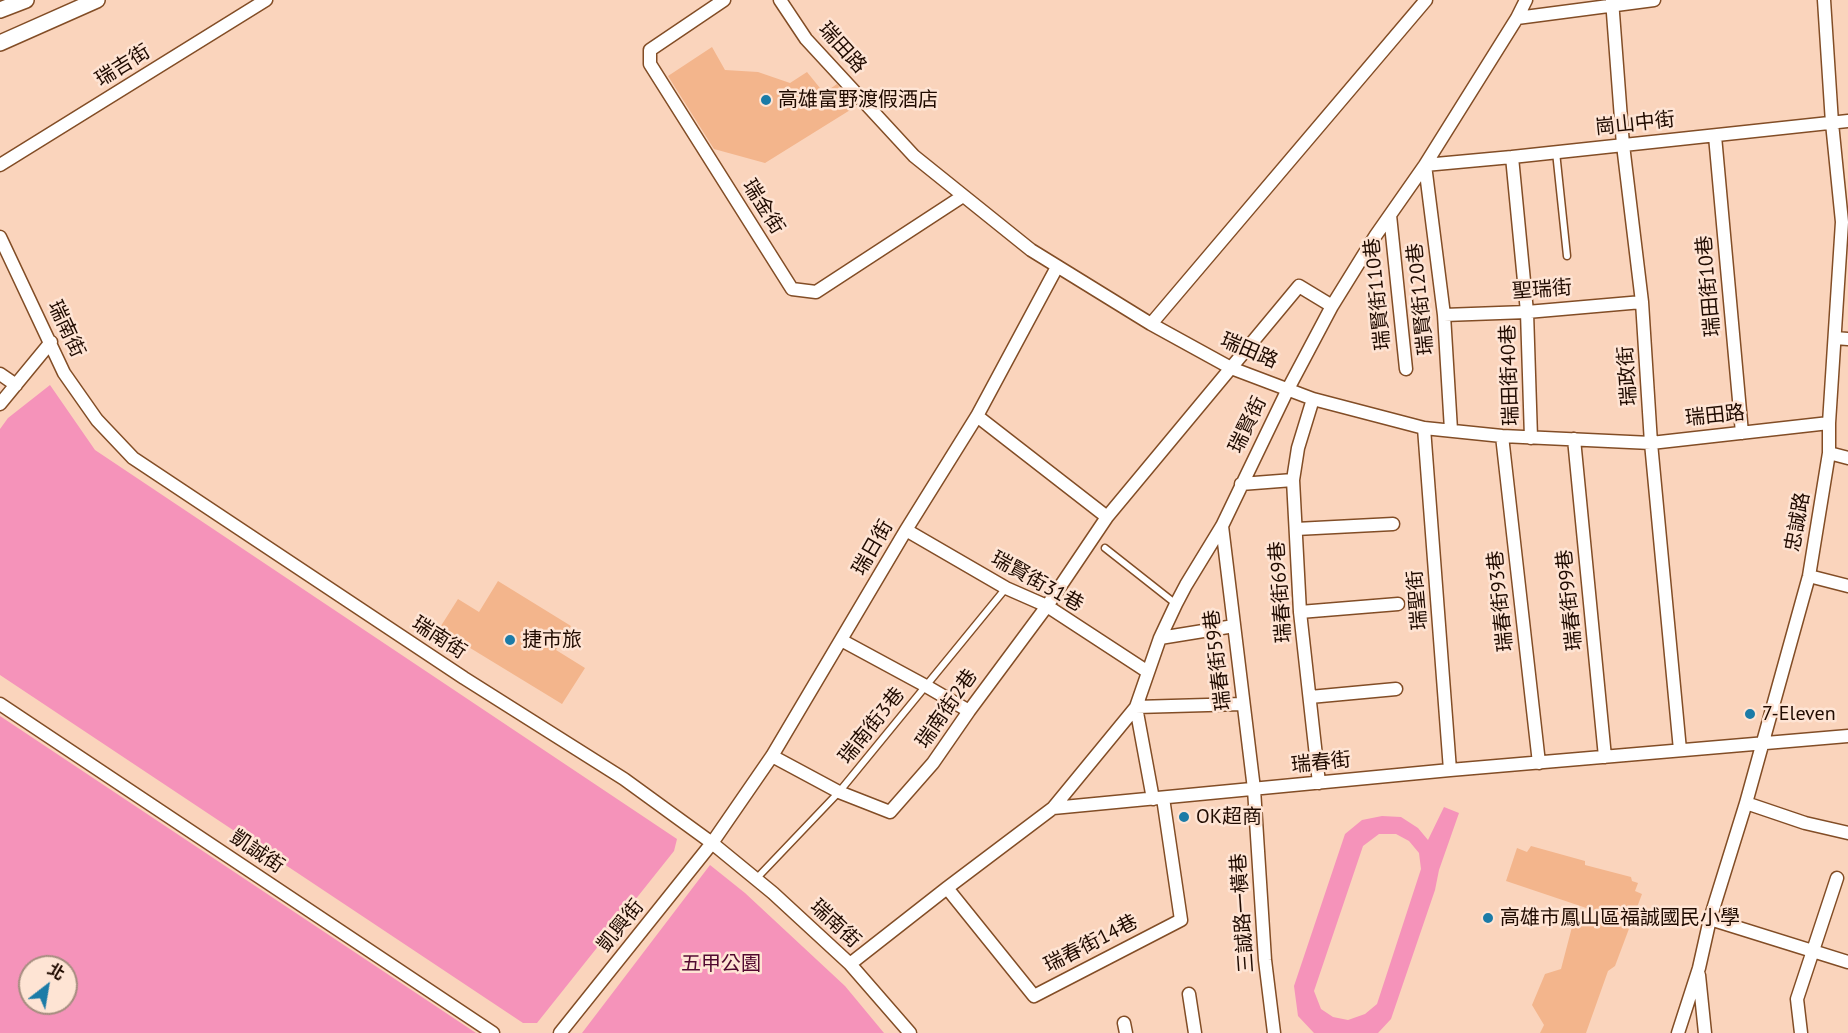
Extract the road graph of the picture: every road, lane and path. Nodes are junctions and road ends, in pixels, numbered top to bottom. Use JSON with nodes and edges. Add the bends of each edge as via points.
{"nodes":[{"id":1,"x":26,"y":0,"type":"edge"},
{"id":2,"x":97,"y":0,"type":"edge"},
{"id":3,"x":266,"y":0,"type":"edge"},
{"id":4,"x":724,"y":0,"type":"edge"},
{"id":5,"x":780,"y":0,"type":"edge"},
{"id":6,"x":1426,"y":0,"type":"edge"},
{"id":7,"x":1526,"y":0,"type":"edge"},
{"id":8,"x":1654,"y":0,"type":"edge"},
{"id":9,"x":1824,"y":0,"type":"edge"},
{"id":10,"x":1611,"y":3,"type":"edge"},
{"id":11,"x":0,"y":10,"type":"edge"},
{"id":12,"x":1517,"y":18,"type":"junction"},
{"id":13,"x":0,"y":43,"type":"edge"},
{"id":14,"x":1848,"y":121,"type":"edge"},
{"id":15,"x":1832,"y":123,"type":"junction"},
{"id":16,"x":1715,"y":136,"type":"junction"},
{"id":17,"x":1623,"y":145,"type":"junction"},
{"id":18,"x":1556,"y":152,"type":"junction"},
{"id":19,"x":1512,"y":157,"type":"junction"},
{"id":20,"x":0,"y":165,"type":"edge"},
{"id":21,"x":1425,"y":165,"type":"junction"},
{"id":22,"x":963,"y":196,"type":"junction"},
{"id":23,"x":1390,"y":215,"type":"junction"},
{"id":24,"x":1845,"y":222,"type":"edge"},
{"id":25,"x":0,"y":237,"type":"edge"},
{"id":26,"x":1567,"y":256,"type":"dead end"},
{"id":27,"x":1057,"y":267,"type":"junction"},
{"id":28,"x":1642,"y":302,"type":"junction"},
{"id":29,"x":1332,"y":306,"type":"junction"},
{"id":30,"x":1527,"y":312,"type":"junction"},
{"id":31,"x":1444,"y":315,"type":"junction"},
{"id":32,"x":1151,"y":324,"type":"junction"},
{"id":33,"x":1834,"y":338,"type":"junction"},
{"id":34,"x":1848,"y":339,"type":"edge"},
{"id":35,"x":51,"y":342,"type":"junction"},
{"id":36,"x":1231,"y":368,"type":"junction"},
{"id":37,"x":1406,"y":369,"type":"dead end"},
{"id":38,"x":0,"y":375,"type":"edge"},
{"id":39,"x":16,"y":385,"type":"junction"},
{"id":40,"x":1288,"y":389,"type":"junction"},
{"id":41,"x":1313,"y":399,"type":"junction"},
{"id":42,"x":0,"y":404,"type":"edge"},
{"id":43,"x":977,"y":416,"type":"junction"},
{"id":44,"x":1829,"y":423,"type":"junction"},
{"id":45,"x":1424,"y":428,"type":"junction"},
{"id":46,"x":1451,"y":430,"type":"junction"},
{"id":47,"x":1742,"y":433,"type":"junction"},
{"id":48,"x":1502,"y":436,"type":"junction"},
{"id":49,"x":1531,"y":438,"type":"junction"},
{"id":50,"x":1574,"y":439,"type":"junction"},
{"id":51,"x":1651,"y":443,"type":"junction"},
{"id":52,"x":1829,"y":453,"type":"junction"},
{"id":53,"x":1848,"y":458,"type":"edge"},
{"id":54,"x":1293,"y":480,"type":"junction"},
{"id":55,"x":1241,"y":484,"type":"junction"},
{"id":56,"x":1107,"y":517,"type":"junction"},
{"id":57,"x":1393,"y":524,"type":"dead end"},
{"id":58,"x":1222,"y":526,"type":"junction"},
{"id":59,"x":1296,"y":529,"type":"junction"},
{"id":60,"x":906,"y":530,"type":"junction"},
{"id":61,"x":1105,"y":548,"type":"dead end"},
{"id":62,"x":1809,"y":576,"type":"junction"},
{"id":63,"x":1848,"y":586,"type":"edge"},
{"id":64,"x":1006,"y":588,"type":"junction"},
{"id":65,"x":1176,"y":604,"type":"junction"},
{"id":66,"x":1398,"y":604,"type":"dead end"},
{"id":67,"x":1047,"y":606,"type":"junction"},
{"id":68,"x":1300,"y":612,"type":"junction"},
{"id":69,"x":1234,"y":626,"type":"junction"},
{"id":70,"x":1160,"y":638,"type":"junction"},
{"id":71,"x":841,"y":640,"type":"junction"},
{"id":72,"x":1148,"y":672,"type":"junction"},
{"id":73,"x":926,"y":686,"type":"junction"},
{"id":74,"x":1396,"y":690,"type":"dead end"},
{"id":75,"x":1310,"y":697,"type":"junction"},
{"id":76,"x":0,"y":704,"type":"edge"},
{"id":77,"x":1243,"y":704,"type":"junction"},
{"id":78,"x":1136,"y":707,"type":"junction"},
{"id":79,"x":969,"y":711,"type":"junction"},
{"id":80,"x":1848,"y":736,"type":"edge"},
{"id":81,"x":1763,"y":743,"type":"junction"},
{"id":82,"x":1680,"y":750,"type":"junction"},
{"id":83,"x":772,"y":756,"type":"junction"},
{"id":84,"x":1605,"y":757,"type":"junction"},
{"id":85,"x":1539,"y":763,"type":"junction"},
{"id":86,"x":1450,"y":770,"type":"junction"},
{"id":87,"x":1319,"y":783,"type":"junction"},
{"id":88,"x":1254,"y":789,"type":"junction"},
{"id":89,"x":839,"y":792,"type":"junction"},
{"id":90,"x":1158,"y":798,"type":"junction"},
{"id":91,"x":1746,"y":803,"type":"junction"},
{"id":92,"x":1053,"y":808,"type":"junction"},
{"id":93,"x":1848,"y":833,"type":"edge"},
{"id":94,"x":712,"y":843,"type":"junction"},
{"id":95,"x":1837,"y":878,"type":"dead end"},
{"id":96,"x":756,"y":879,"type":"junction"},
{"id":97,"x":947,"y":888,"type":"junction"},
{"id":98,"x":1710,"y":919,"type":"junction"},
{"id":99,"x":1812,"y":951,"type":"junction"},
{"id":100,"x":1848,"y":962,"type":"edge"},
{"id":101,"x":850,"y":964,"type":"junction"},
{"id":102,"x":1698,"y":968,"type":"junction"},
{"id":103,"x":1188,"y":994,"type":"dead end"},
{"id":104,"x":493,"y":1033,"type":"edge"},
{"id":105,"x":560,"y":1033,"type":"edge"},
{"id":106,"x":909,"y":1033,"type":"edge"},
{"id":107,"x":1195,"y":1033,"type":"edge"},
{"id":108,"x":1274,"y":1033,"type":"edge"},
{"id":109,"x":1678,"y":1033,"type":"edge"},
{"id":110,"x":1705,"y":1033,"type":"edge"},
{"id":111,"x":1801,"y":1033,"type":"edge"}],
"edges":[{"from":1,"to":11,"type":"street"},
{"from":2,"to":13,"type":"street"},
{"from":3,"to":20,"type":"street","name":"瑞吉街"},
{"from":4,"to":22,"type":"street","name":"瑞金街","via":[[650,50],[650,64],[792,289],[816,292]]},
{"from":5,"to":22,"type":"street","name":"瑞田路","via":[[806,39],[906,147]]},
{"from":6,"to":32,"type":"street"},
{"from":7,"to":12,"type":"street","name":"瑞賢街"},
{"from":8,"to":10,"type":"street"},
{"from":9,"to":15,"type":"street","name":"忠誠路"},
{"from":10,"to":12,"type":"street"},
{"from":10,"to":17,"type":"street","name":"瑞政街"},
{"from":12,"to":21,"type":"street","name":"瑞賢街"},
{"from":14,"to":15,"type":"street","name":"崗山中街"},
{"from":15,"to":16,"type":"street","name":"崗山中街"},
{"from":15,"to":24,"type":"street","name":"忠誠路"},
{"from":16,"to":17,"type":"street","name":"崗山中街"},
{"from":16,"to":47,"type":"street","name":"瑞田街10巷"},
{"from":17,"to":18,"type":"street","name":"崗山中街"},
{"from":17,"to":28,"type":"street","name":"瑞政街"},
{"from":18,"to":19,"type":"street","name":"崗山中街"},
{"from":18,"to":26,"type":"lane"},
{"from":19,"to":21,"type":"street","name":"崗山中街"},
{"from":19,"to":30,"type":"street","name":"瑞田街40巷"},
{"from":21,"to":23,"type":"street","name":"瑞賢街"},
{"from":21,"to":31,"type":"street","name":"瑞賢街120巷"},
{"from":22,"to":27,"type":"street","name":"瑞田路"},
{"from":23,"to":29,"type":"street","name":"瑞賢街"},
{"from":23,"to":37,"type":"street","name":"瑞賢街110巷"},
{"from":24,"to":33,"type":"street","name":"忠誠路"},
{"from":25,"to":35,"type":"street","name":"瑞南街"},
{"from":27,"to":32,"type":"street","name":"瑞田路"},
{"from":27,"to":43,"type":"street","name":"瑞日街"},
{"from":28,"to":30,"type":"street","name":"聖瑞街"},
{"from":28,"to":51,"type":"street","name":"瑞政街"},
{"from":29,"to":36,"type":"street","name":"瑞南街2巷","via":[[1299,286]]},
{"from":29,"to":40,"type":"street","name":"瑞賢街"},
{"from":30,"to":31,"type":"street","name":"聖瑞街"},
{"from":30,"to":49,"type":"street","name":"瑞田街40巷"},
{"from":31,"to":46,"type":"street","name":"瑞賢街120巷"},
{"from":32,"to":36,"type":"street","name":"瑞田路"},
{"from":33,"to":34,"type":"street"},
{"from":33,"to":44,"type":"street","name":"忠誠路"},
{"from":35,"to":39,"type":"street"},
{"from":35,"to":94,"type":"street","name":"瑞南街","via":[[64,374],[90,411],[133,458],[624,779]]},
{"from":36,"to":40,"type":"street","name":"瑞田路"},
{"from":36,"to":56,"type":"street","name":"瑞南街2巷"},
{"from":38,"to":39,"type":"street"},
{"from":39,"to":42,"type":"street"},
{"from":40,"to":41,"type":"street","name":"瑞田路"},
{"from":40,"to":55,"type":"street","name":"瑞賢街"},
{"from":41,"to":45,"type":"street","name":"瑞田路"},
{"from":41,"to":54,"type":"street","name":"瑞春街69巷"},
{"from":43,"to":56,"type":"street"},
{"from":43,"to":60,"type":"street","name":"瑞日街"},
{"from":44,"to":47,"type":"street","name":"瑞田路"},
{"from":44,"to":52,"type":"street","name":"忠誠路"},
{"from":45,"to":46,"type":"street","name":"瑞田路"},
{"from":45,"to":86,"type":"street","name":"瑞聖街"},
{"from":46,"to":48,"type":"street","name":"瑞田路"},
{"from":47,"to":51,"type":"street","name":"瑞田路"},
{"from":48,"to":49,"type":"street","name":"瑞田路"},
{"from":48,"to":85,"type":"street","name":"瑞春街93巷"},
{"from":49,"to":50,"type":"street","name":"瑞田路"},
{"from":50,"to":51,"type":"street","name":"瑞田路"},
{"from":50,"to":84,"type":"street","name":"瑞春街99巷"},
{"from":51,"to":82,"type":"street","name":"瑞政街"},
{"from":52,"to":53,"type":"street"},
{"from":52,"to":62,"type":"street","name":"忠誠路"},
{"from":54,"to":55,"type":"street"},
{"from":54,"to":59,"type":"street","name":"瑞春街69巷"},
{"from":55,"to":58,"type":"street","name":"瑞賢街"},
{"from":56,"to":67,"type":"street","name":"瑞南街2巷"},
{"from":57,"to":59,"type":"street"},
{"from":58,"to":65,"type":"street","name":"瑞賢街"},
{"from":58,"to":69,"type":"street","name":"瑞春街59巷"},
{"from":59,"to":68,"type":"street","name":"瑞春街69巷"},
{"from":60,"to":64,"type":"street","name":"瑞賢街31巷"},
{"from":60,"to":71,"type":"street","name":"瑞日街"},
{"from":61,"to":65,"type":"lane"},
{"from":62,"to":63,"type":"street"},
{"from":62,"to":81,"type":"street","name":"忠誠路"},
{"from":64,"to":67,"type":"street","name":"瑞賢街31巷"},
{"from":64,"to":73,"type":"lane","name":"瑞南街3巷"},
{"from":65,"to":70,"type":"street","name":"瑞賢街"},
{"from":66,"to":68,"type":"street"},
{"from":67,"to":72,"type":"street","name":"瑞賢街31巷"},
{"from":67,"to":79,"type":"street","name":"瑞南街2巷"},
{"from":68,"to":75,"type":"street","name":"瑞春街69巷"},
{"from":69,"to":70,"type":"street"},
{"from":69,"to":77,"type":"street","name":"瑞春街59巷"},
{"from":70,"to":72,"type":"street","name":"瑞賢街"},
{"from":71,"to":73,"type":"street"},
{"from":71,"to":83,"type":"street","name":"瑞日街"},
{"from":72,"to":78,"type":"street","name":"瑞賢街"},
{"from":73,"to":79,"type":"street"},
{"from":73,"to":89,"type":"lane","name":"瑞南街3巷"},
{"from":74,"to":75,"type":"street"},
{"from":75,"to":87,"type":"street","name":"瑞春街69巷"},
{"from":76,"to":104,"type":"street","name":"凱誠街"},
{"from":77,"to":78,"type":"street"},
{"from":77,"to":88,"type":"street","name":"瑞春街59巷"},
{"from":78,"to":90,"type":"street"},
{"from":78,"to":92,"type":"street","name":"瑞賢街"},
{"from":79,"to":89,"type":"street","name":"瑞南街2巷","via":[[933,763],[891,812]]},
{"from":80,"to":81,"type":"street","name":"瑞春街"},
{"from":81,"to":82,"type":"street","name":"瑞春街"},
{"from":81,"to":91,"type":"street","name":"忠誠路"},
{"from":82,"to":84,"type":"street","name":"瑞春街"},
{"from":83,"to":89,"type":"street","name":"瑞南街2巷"},
{"from":83,"to":94,"type":"street","name":"瑞日街"},
{"from":84,"to":85,"type":"street","name":"瑞春街"},
{"from":85,"to":86,"type":"street","name":"瑞春街"},
{"from":86,"to":87,"type":"street","name":"瑞春街"},
{"from":87,"to":88,"type":"street","name":"瑞春街"},
{"from":88,"to":90,"type":"street","name":"瑞春街"},
{"from":88,"to":108,"type":"street","name":"三誠路一橫巷","via":[[1265,960]]},
{"from":89,"to":96,"type":"lane","name":"瑞南街3巷"},
{"from":90,"to":92,"type":"street","name":"瑞春街"},
{"from":90,"to":97,"type":"street","name":"瑞春街14巷","via":[[1181,920],[1034,996]]},
{"from":91,"to":93,"type":"street"},
{"from":91,"to":98,"type":"street","name":"忠誠路"},
{"from":92,"to":97,"type":"street"},
{"from":94,"to":96,"type":"street","name":"瑞南街"},
{"from":94,"to":105,"type":"street","name":"凱興街"},
{"from":95,"to":99,"type":"street"},
{"from":96,"to":101,"type":"street","name":"瑞南街"},
{"from":97,"to":101,"type":"street"},
{"from":98,"to":99,"type":"street"},
{"from":98,"to":102,"type":"street","name":"忠誠路"},
{"from":99,"to":100,"type":"street"},
{"from":99,"to":111,"type":"street","via":[[1797,999]]},
{"from":101,"to":106,"type":"street","name":"瑞南街"},
{"from":102,"to":109,"type":"street","name":"忠誠路"},
{"from":102,"to":110,"type":"street"},
{"from":103,"to":107,"type":"street"}]}
